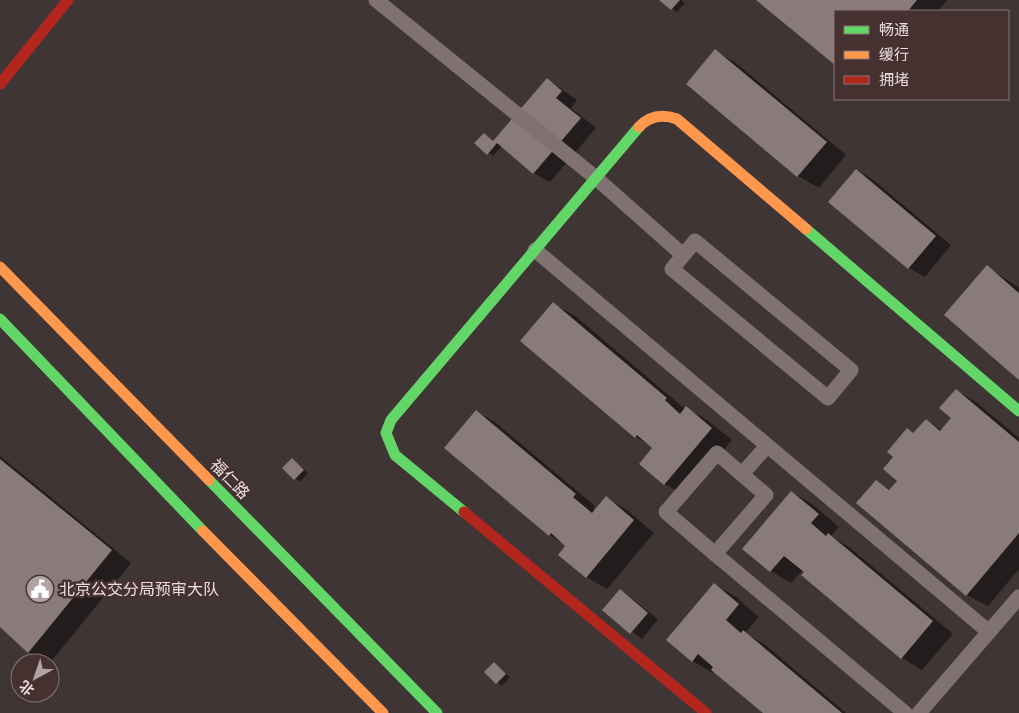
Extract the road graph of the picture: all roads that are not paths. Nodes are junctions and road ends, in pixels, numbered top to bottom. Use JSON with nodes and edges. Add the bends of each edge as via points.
{"nodes":[{"id":1,"x":68,"y":0,"type":"edge"},
{"id":2,"x":376,"y":0,"type":"edge"},
{"id":3,"x":0,"y":84,"type":"edge"},
{"id":4,"x":596,"y":178,"type":"junction"},
{"id":5,"x":535,"y":250,"type":"junction"},
{"id":6,"x":683,"y":255,"type":"junction"},
{"id":7,"x":0,"y":267,"type":"edge"},
{"id":8,"x":0,"y":319,"type":"edge"},
{"id":9,"x":1019,"y":411,"type":"edge"},
{"id":10,"x":767,"y":446,"type":"junction"},
{"id":11,"x":742,"y":474,"type":"junction"},
{"id":12,"x":716,"y":554,"type":"junction"},
{"id":13,"x":1019,"y":597,"type":"edge"},
{"id":14,"x":988,"y":632,"type":"junction"},
{"id":15,"x":382,"y":713,"type":"edge"},
{"id":16,"x":437,"y":713,"type":"edge"},
{"id":17,"x":706,"y":713,"type":"edge"},
{"id":18,"x":905,"y":713,"type":"edge"},
{"id":19,"x":919,"y":713,"type":"edge"}],
"edges":[{"from":1,"to":3,"type":"street"},
{"from":2,"to":4,"type":"street"},
{"from":4,"to":5,"type":"street"},
{"from":4,"to":6,"type":"street"},
{"from":4,"to":9,"type":"street","via":[[649,118],[664,114],[677,119]]},
{"from":5,"to":10,"type":"street"},
{"from":5,"to":17,"type":"street","via":[[391,420],[386,433],[390,445],[395,455]]},
{"from":6,"to":6,"type":"street","via":[[672,269],[828,398],[851,370],[695,241]]},
{"from":7,"to":16,"type":"street","name":"福仁路"},
{"from":8,"to":15,"type":"street"},
{"from":10,"to":11,"type":"street"},
{"from":10,"to":14,"type":"street"},
{"from":11,"to":12,"type":"street","via":[[766,495]]},
{"from":11,"to":12,"type":"street","via":[[717,453],[666,512]]},
{"from":12,"to":18,"type":"street"},
{"from":13,"to":14,"type":"street"},
{"from":14,"to":19,"type":"street"}]}
